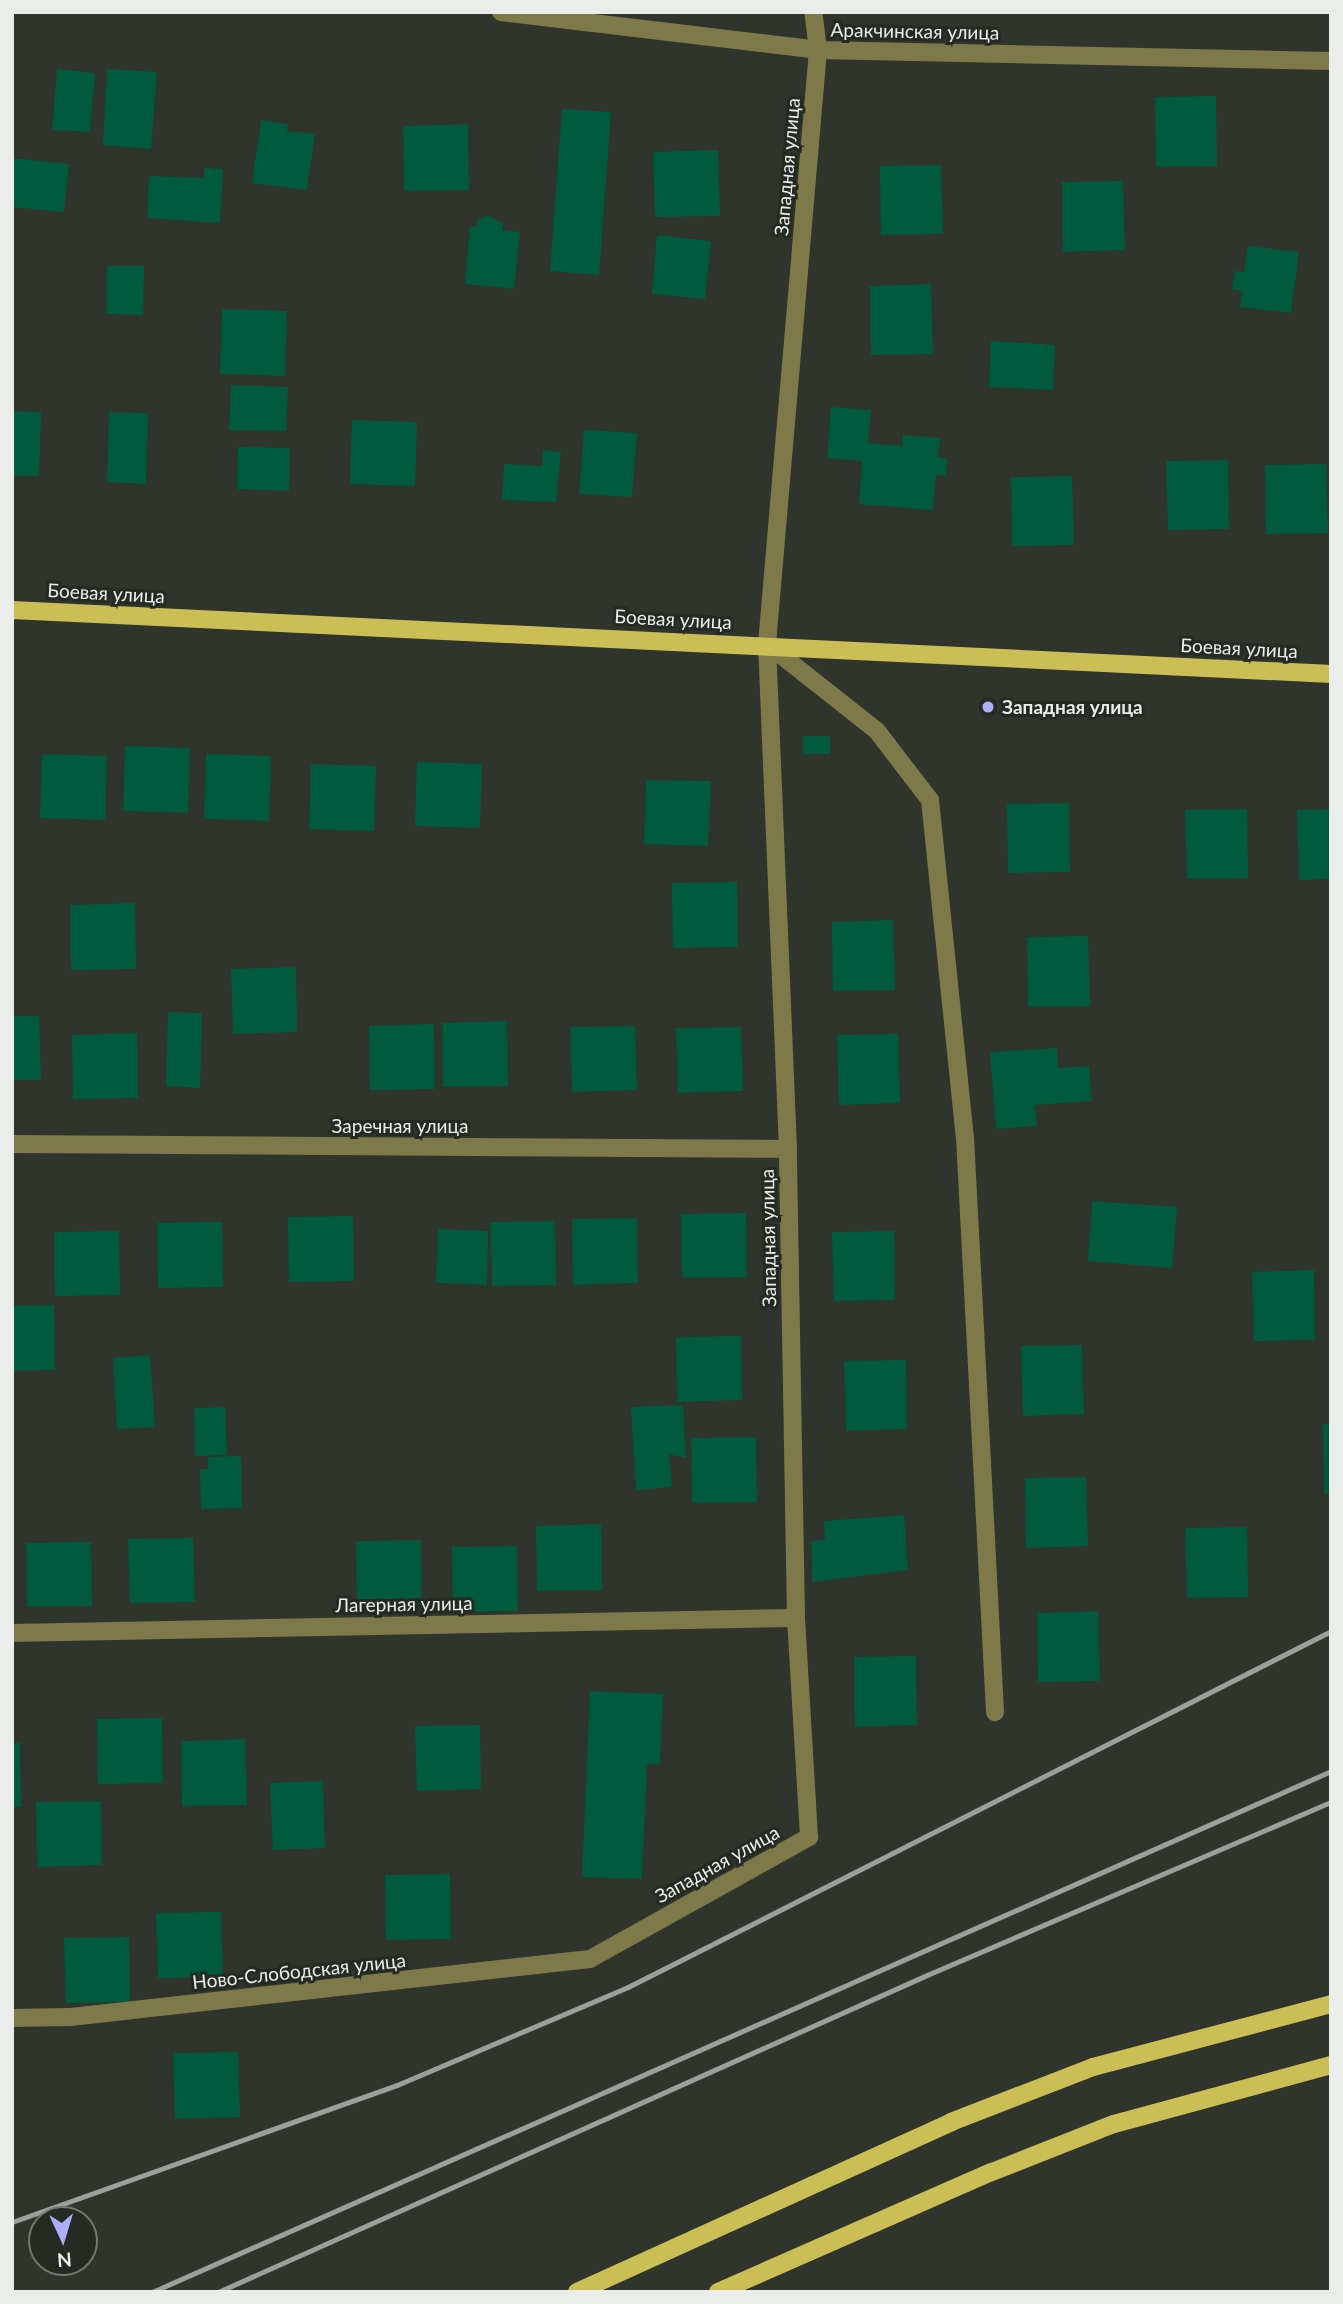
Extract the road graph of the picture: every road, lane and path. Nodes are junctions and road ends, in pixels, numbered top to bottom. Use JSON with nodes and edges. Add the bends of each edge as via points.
{"nodes":[{"id":1,"x":501,"y":12,"type":"edge"},
{"id":2,"x":813,"y":12,"type":"edge"},
{"id":3,"x":818,"y":50,"type":"junction"},
{"id":4,"x":1331,"y":61,"type":"edge"},
{"id":5,"x":12,"y":610,"type":"edge"},
{"id":6,"x":768,"y":644,"type":"junction"},
{"id":7,"x":1331,"y":674,"type":"edge"},
{"id":8,"x":12,"y":1144,"type":"edge"},
{"id":9,"x":788,"y":1149,"type":"junction"},
{"id":10,"x":796,"y":1618,"type":"junction"},
{"id":11,"x":12,"y":1633,"type":"edge"},
{"id":12,"x":995,"y":1712,"type":"dead end"},
{"id":13,"x":590,"y":1959,"type":"joint"},
{"id":14,"x":1331,"y":2004,"type":"edge"},
{"id":15,"x":12,"y":2018,"type":"edge"},
{"id":16,"x":1331,"y":2065,"type":"edge"},
{"id":17,"x":577,"y":2292,"type":"edge"},
{"id":18,"x":718,"y":2292,"type":"edge"}],
"edges":[{"from":1,"to":3,"type":"street","name":"Аракчинская улица"},
{"from":2,"to":3,"type":"street","name":"Западная улица"},
{"from":3,"to":4,"type":"street","name":"Аракчинская улица"},
{"from":3,"to":6,"type":"street","name":"Западная улица"},
{"from":5,"to":6,"type":"main road","name":"Боевая улица"},
{"from":6,"to":7,"type":"main road","name":"Боевая улица"},
{"from":6,"to":9,"type":"street","name":"Западная улица"},
{"from":6,"to":12,"type":"street","via":[[877,732],[930,800],[965,1137]]},
{"from":8,"to":9,"type":"street","name":"Заречная улица"},
{"from":9,"to":10,"type":"street","name":"Западная улица"},
{"from":10,"to":11,"type":"street","name":"Лагерная улица"},
{"from":10,"to":13,"type":"street","name":"Западная улица","via":[[809,1836]]},
{"from":13,"to":15,"type":"street","name":"Ново-Слободская улица","via":[[71,2017]]},
{"from":14,"to":17,"type":"main road","via":[[1093,2067],[951,2122]]},
{"from":16,"to":18,"type":"main road","via":[[1114,2124]]}]}
